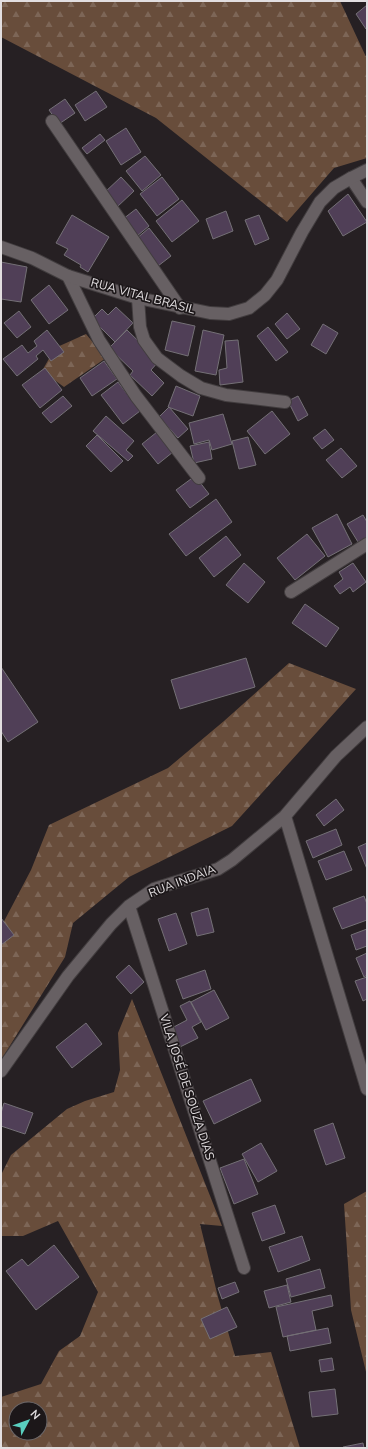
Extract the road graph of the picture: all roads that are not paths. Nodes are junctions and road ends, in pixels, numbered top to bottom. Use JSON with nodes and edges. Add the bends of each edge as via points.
{"nodes":[{"id":1,"x":52,"y":121,"type":"dead end"},
{"id":2,"x":367,"y":170,"type":"edge"},
{"id":3,"x":351,"y":178,"type":"junction"},
{"id":4,"x":367,"y":202,"type":"edge"},
{"id":5,"x":1,"y":247,"type":"edge"},
{"id":6,"x":68,"y":276,"type":"junction"},
{"id":7,"x":138,"y":298,"type":"junction"},
{"id":8,"x":180,"y":308,"type":"junction"},
{"id":9,"x":285,"y":402,"type":"dead end"},
{"id":10,"x":199,"y":478,"type":"dead end"},
{"id":11,"x":367,"y":544,"type":"edge"},
{"id":12,"x":291,"y":592,"type":"dead end"},
{"id":13,"x":367,"y":727,"type":"edge"},
{"id":14,"x":285,"y":816,"type":"junction"},
{"id":15,"x":129,"y":906,"type":"junction"},
{"id":16,"x":1,"y":1071,"type":"edge"},
{"id":17,"x":367,"y":1089,"type":"edge"},
{"id":18,"x":244,"y":1268,"type":"dead end"}],
"edges":[{"from":1,"to":8,"type":"street"},
{"from":2,"to":3,"type":"street","name":"RUA VITAL BRASIL"},
{"from":3,"to":4,"type":"street"},
{"from":3,"to":8,"type":"street","name":"RUA VITAL BRASIL","via":[[334,188],[320,202],[277,280],[265,295],[249,308],[229,314]]},
{"from":5,"to":6,"type":"street","name":"RUA VITAL BRASIL","via":[[32,258]]},
{"from":6,"to":7,"type":"street","name":"RUA VITAL BRASIL"},
{"from":6,"to":10,"type":"street","via":[[104,346],[136,396]]},
{"from":7,"to":8,"type":"street","name":"RUA VITAL BRASIL"},
{"from":7,"to":9,"type":"street","via":[[140,327],[144,340],[157,358],[181,376],[201,388],[226,395]]},
{"from":11,"to":12,"type":"street"},
{"from":13,"to":14,"type":"street","name":"RUA INDAIA","via":[[336,756]]},
{"from":14,"to":15,"type":"street","name":"RUA INDAIA","via":[[218,869],[154,890]]},
{"from":14,"to":17,"type":"street"},
{"from":15,"to":16,"type":"street","name":"RUA INDAIA","via":[[68,976]]},
{"from":15,"to":18,"type":"street","name":"VILA JOSÉ DE SOUZA DIAS"}]}
